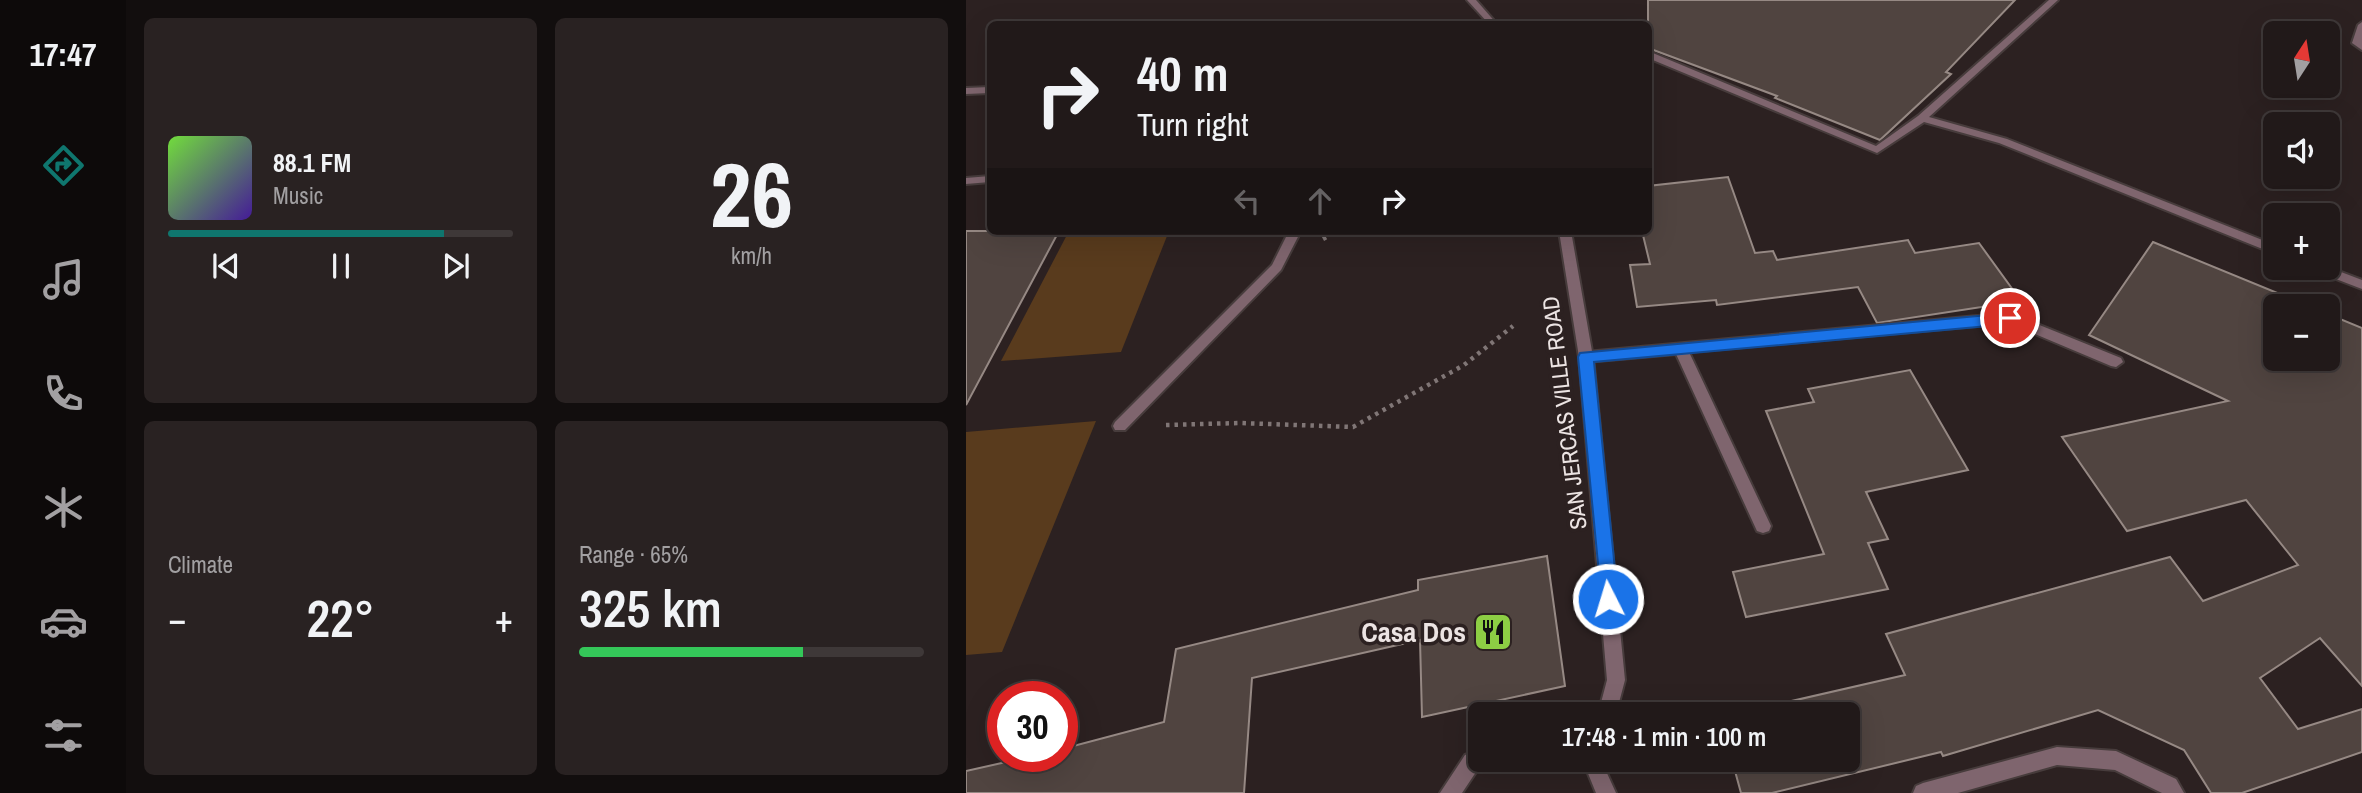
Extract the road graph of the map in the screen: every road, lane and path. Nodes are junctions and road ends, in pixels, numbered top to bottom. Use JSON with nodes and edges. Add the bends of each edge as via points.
{"nodes":[{"id":1,"x":1471,"y":0,"type":"edge"},
{"id":2,"x":2054,"y":0,"type":"edge"},
{"id":3,"x":1490,"y":21,"type":"edge"},
{"id":4,"x":2362,"y":25,"type":"edge"},
{"id":5,"x":2362,"y":47,"type":"edge"},
{"id":6,"x":1652,"y":56,"type":"edge"},
{"id":7,"x":987,"y":90,"type":"edge"},
{"id":8,"x":966,"y":91,"type":"edge"},
{"id":9,"x":1922,"y":118,"type":"junction"},
{"id":10,"x":987,"y":179,"type":"edge"},
{"id":11,"x":966,"y":181,"type":"edge"},
{"id":12,"x":1293,"y":235,"type":"edge"},
{"id":13,"x":1566,"y":235,"type":"edge"},
{"id":14,"x":2263,"y":245,"type":"edge"},
{"id":15,"x":2340,"y":276,"type":"edge"},
{"id":16,"x":2362,"y":285,"type":"edge"},
{"id":17,"x":1513,"y":326,"type":"dead end"},
{"id":18,"x":1680,"y":348,"type":"junction"},
{"id":19,"x":1586,"y":357,"type":"junction"},
{"id":20,"x":2116,"y":362,"type":"dead end"},
{"id":21,"x":1120,"y":426,"type":"joint"},
{"id":22,"x":1763,"y":526,"type":"dead end"},
{"id":23,"x":1610,"y":702,"type":"edge"},
{"id":24,"x":1468,"y":768,"type":"edge"},
{"id":25,"x":1596,"y":772,"type":"edge"},
{"id":26,"x":1450,"y":793,"type":"edge"},
{"id":27,"x":1606,"y":793,"type":"edge"},
{"id":28,"x":1923,"y":793,"type":"edge"},
{"id":29,"x":2174,"y":793,"type":"edge"}],
"edges":[{"from":1,"to":3,"type":"street"},
{"from":2,"to":9,"type":"street"},
{"from":4,"to":5,"type":"street","via":[[2357,43]]},
{"from":6,"to":9,"type":"street","via":[[1877,150]]},
{"from":7,"to":8,"type":"street"},
{"from":9,"to":14,"type":"street","via":[[2003,141]]},
{"from":10,"to":11,"type":"street"},
{"from":12,"to":21,"type":"street","via":[[1278,267]]},
{"from":13,"to":19,"type":"street","name":"SAN JERCAS VILLE ROAD"},
{"from":15,"to":16,"type":"street"},
{"from":17,"to":21,"type":"path","via":[[1464,365],[1353,427],[1240,423]]},
{"from":18,"to":19,"type":"street"},
{"from":18,"to":20,"type":"street","via":[[2010,318]]},
{"from":18,"to":22,"type":"street"},
{"from":19,"to":23,"type":"street","name":"SAN JERCAS VILLE ROAD","via":[[1616,680]]},
{"from":24,"to":26,"type":"street"},
{"from":25,"to":27,"type":"street"},
{"from":28,"to":29,"type":"street","via":[[2057,756],[2116,761],[2169,786]]}]}
